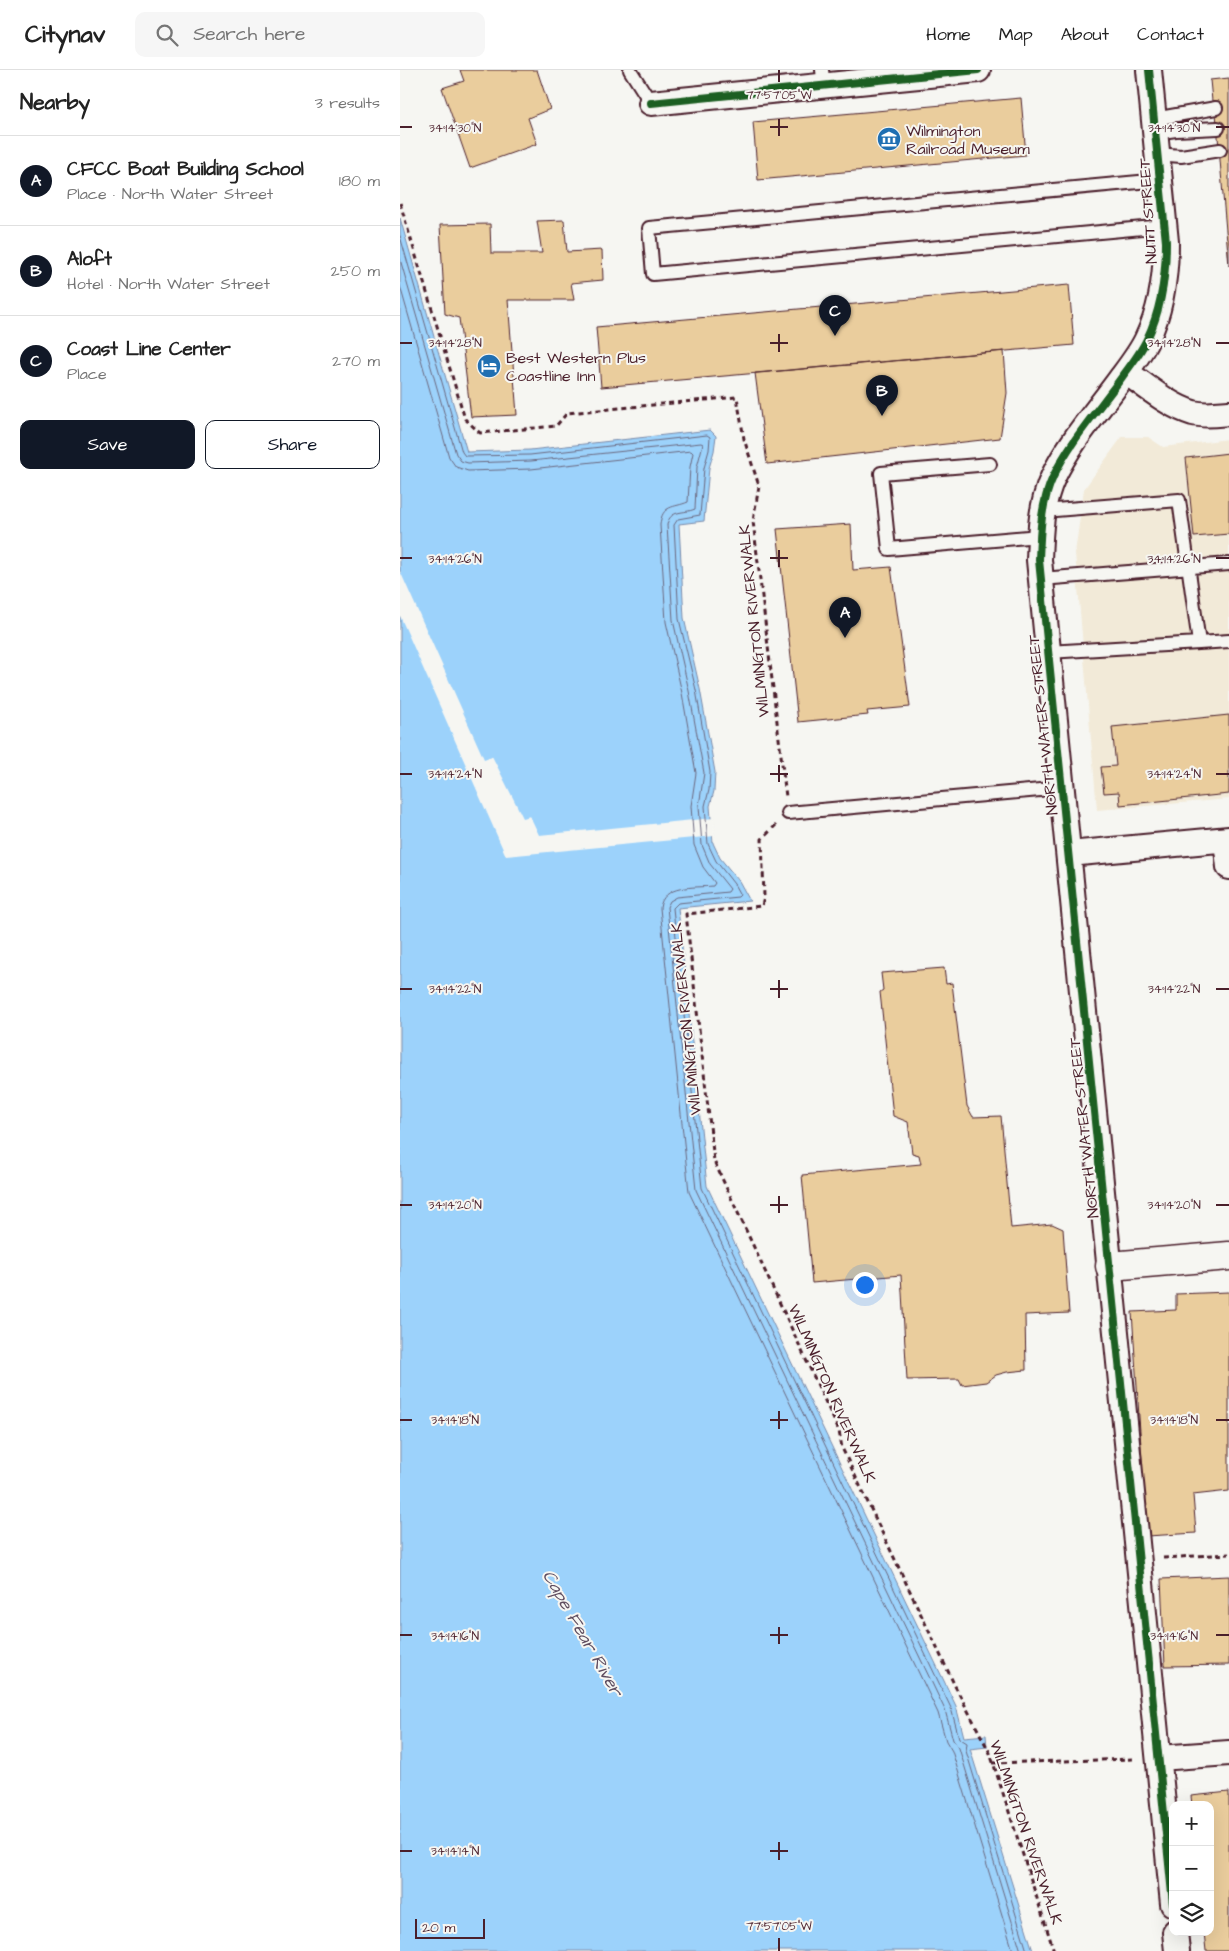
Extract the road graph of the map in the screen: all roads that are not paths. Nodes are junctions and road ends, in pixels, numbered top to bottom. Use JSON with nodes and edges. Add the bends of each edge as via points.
{"nodes":[{"id":1,"x":630,"y":70,"type":"edge"},
{"id":2,"x":978,"y":70,"type":"edge"},
{"id":3,"x":1149,"y":70,"type":"edge"},
{"id":4,"x":822,"y":78,"type":"edge"},
{"id":5,"x":651,"y":103,"type":"joint"},
{"id":6,"x":1216,"y":108,"type":"dead end"},
{"id":7,"x":1218,"y":128,"type":"dead end"},
{"id":8,"x":1155,"y":135,"type":"junction"},
{"id":9,"x":1220,"y":150,"type":"dead end"},
{"id":10,"x":1160,"y":180,"type":"junction"},
{"id":11,"x":1164,"y":226,"type":"junction"},
{"id":12,"x":1126,"y":372,"type":"junction"},
{"id":13,"x":1229,"y":413,"type":"edge"},
{"id":14,"x":990,"y":464,"type":"dead end"},
{"id":15,"x":1043,"y":511,"type":"junction"},
{"id":16,"x":1040,"y":536,"type":"junction"},
{"id":17,"x":1229,"y":564,"type":"edge"},
{"id":18,"x":1189,"y":568,"type":"junction"},
{"id":19,"x":1041,"y":579,"type":"junction"},
{"id":20,"x":1229,"y":641,"type":"edge"},
{"id":21,"x":1199,"y":643,"type":"junction"},
{"id":22,"x":1048,"y":652,"type":"junction"},
{"id":23,"x":1062,"y":788,"type":"junction"},
{"id":24,"x":788,"y":813,"type":"road end"},
{"id":25,"x":1228,"y":840,"type":"edge"},
{"id":26,"x":1069,"y":854,"type":"junction"},
{"id":27,"x":1229,"y":866,"type":"edge"},
{"id":28,"x":1229,"y":1256,"type":"edge"},
{"id":29,"x":1110,"y":1266,"type":"junction"},
{"id":30,"x":1229,"y":1753,"type":"edge"},
{"id":31,"x":1159,"y":1758,"type":"junction"},
{"id":32,"x":1172,"y":1891,"type":"edge"},
{"id":33,"x":1175,"y":1936,"type":"edge"},
{"id":34,"x":1177,"y":1951,"type":"edge"}],
"edges":[{"from":1,"to":5,"type":"lane"},
{"from":2,"to":4,"type":"street"},
{"from":3,"to":8,"type":"street","name":"NUTT STREET"},
{"from":4,"to":5,"type":"street"},
{"from":6,"to":8,"type":"lane"},
{"from":7,"to":8,"type":"lane","via":[[1176,130]]},
{"from":8,"to":9,"type":"lane","via":[[1181,156]]},
{"from":8,"to":10,"type":"street","name":"NUTT STREET"},
{"from":10,"to":11,"type":"street","name":"NUTT STREET"},
{"from":10,"to":11,"type":"lane","via":[[649,228],[653,274]]},
{"from":11,"to":12,"type":"street","name":"NUTT STREET","via":[[1166,266],[1158,307],[1148,338]]},
{"from":12,"to":13,"type":"street","via":[[1183,409],[1203,414]]},
{"from":12,"to":15,"type":"street","name":"NORTH WATER STREET","via":[[1063,460],[1053,478]]},
{"from":14,"to":16,"type":"lane","via":[[882,473],[889,549]]},
{"from":15,"to":16,"type":"street","name":"NORTH WATER STREET"},
{"from":15,"to":18,"type":"lane","via":[[1179,500]]},
{"from":16,"to":19,"type":"street","name":"NORTH WATER STREET"},
{"from":17,"to":18,"type":"lane"},
{"from":18,"to":19,"type":"lane"},
{"from":18,"to":21,"type":"lane"},
{"from":19,"to":22,"type":"street","name":"NORTH WATER STREET"},
{"from":20,"to":21,"type":"lane"},
{"from":21,"to":22,"type":"lane"},
{"from":22,"to":23,"type":"street","name":"NORTH WATER STREET"},
{"from":23,"to":24,"type":"lane"},
{"from":23,"to":26,"type":"street","name":"NORTH WATER STREET"},
{"from":25,"to":26,"type":"street"},
{"from":25,"to":27,"type":"street"},
{"from":26,"to":29,"type":"street","name":"NORTH WATER STREET"},
{"from":28,"to":29,"type":"street"},
{"from":29,"to":31,"type":"street","name":"NORTH WATER STREET"},
{"from":30,"to":31,"type":"street"},
{"from":31,"to":32,"type":"street","name":"NORTH WATER STREET"},
{"from":33,"to":34,"type":"street"}]}
